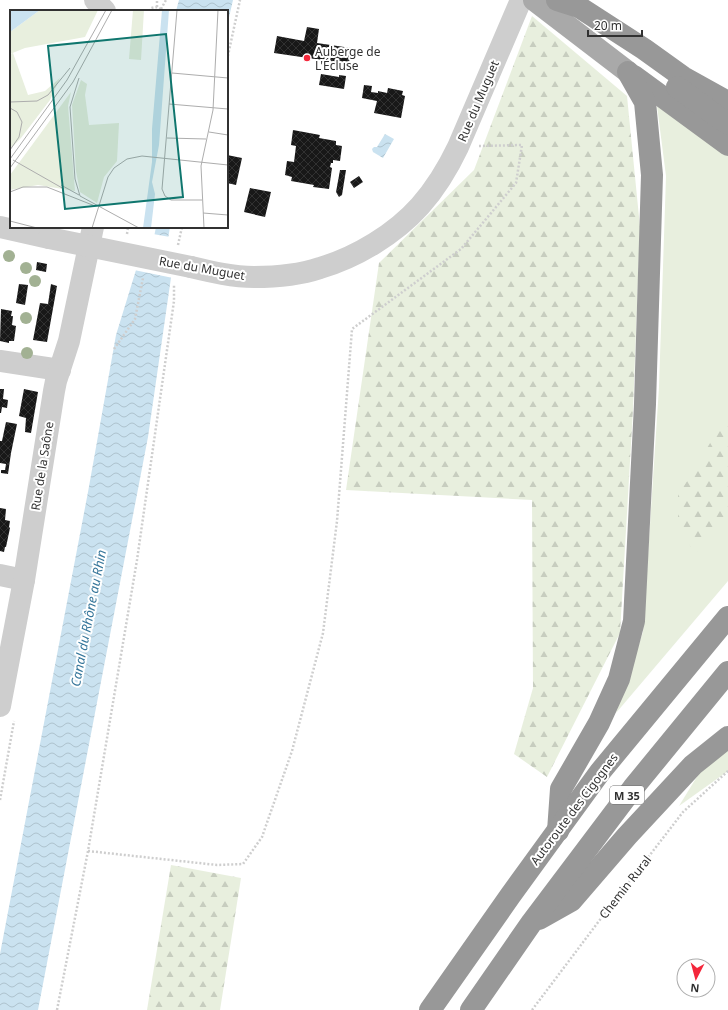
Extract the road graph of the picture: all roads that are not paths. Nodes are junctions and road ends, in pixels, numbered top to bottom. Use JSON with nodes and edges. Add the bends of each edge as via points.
{"nodes":[{"id":1,"x":96,"y":0,"type":"edge"},
{"id":2,"x":521,"y":0,"type":"edge"},
{"id":3,"x":547,"y":2,"type":"edge"},
{"id":4,"x":104,"y":10,"type":"edge"},
{"id":5,"x":617,"y":44,"type":"joint"},
{"id":6,"x":628,"y":72,"type":"junction"},
{"id":7,"x":728,"y":102,"type":"edge"},
{"id":8,"x":728,"y":124,"type":"edge"},
{"id":9,"x":728,"y":145,"type":"edge"},
{"id":10,"x":0,"y":227,"type":"edge"},
{"id":11,"x":93,"y":228,"type":"edge"},
{"id":12,"x":0,"y":361,"type":"edge"},
{"id":13,"x":60,"y":370,"type":"junction"},
{"id":14,"x":0,"y":575,"type":"edge"},
{"id":15,"x":24,"y":580,"type":"junction"},
{"id":16,"x":728,"y":616,"type":"edge"},
{"id":17,"x":728,"y":672,"type":"edge"},
{"id":18,"x":0,"y":706,"type":"edge"},
{"id":19,"x":728,"y":737,"type":"edge"},
{"id":20,"x":558,"y":831,"type":"junction"},
{"id":21,"x":532,"y":922,"type":"junction"},
{"id":22,"x":430,"y":1010,"type":"edge"},
{"id":23,"x":471,"y":1010,"type":"edge"}],
"edges":[{"from":1,"to":4,"type":"street"},
{"from":2,"to":10,"type":"street","name":"Rue du Muguet","bridge":true,"via":[[458,147],[434,188],[408,218],[385,237],[344,260],[320,269],[275,277],[182,273]]},
{"from":3,"to":5,"type":"main road"},
{"from":3,"to":6,"type":"main road"},
{"from":3,"to":7,"type":"highway","via":[[579,7],[683,77]]},
{"from":5,"to":8,"type":"highway"},
{"from":6,"to":9,"type":"highway"},
{"from":6,"to":20,"type":"highway","via":[[645,102],[652,175],[645,404],[634,621],[619,679],[599,723],[562,789]]},
{"from":11,"to":13,"type":"street","name":"Rue de la Saône","via":[[69,342]]},
{"from":12,"to":13,"type":"street"},
{"from":13,"to":15,"type":"street","name":"Rue de la Saône","via":[[51,408]]},
{"from":14,"to":15,"type":"street"},
{"from":15,"to":18,"type":"street","name":"Rue de la Saône"},
{"from":16,"to":20,"type":"highway","name":"Autoroute des Cigognes","number":"M 35","via":[[600,772]]},
{"from":17,"to":21,"type":"highway","number":"M 35","via":[[633,788]]},
{"from":19,"to":21,"type":"highway","via":[[693,765],[571,901]]},
{"from":20,"to":22,"type":"highway","name":"Autoroute des Cigognes","number":"M 35"},
{"from":21,"to":23,"type":"highway","number":"M 35"}]}
